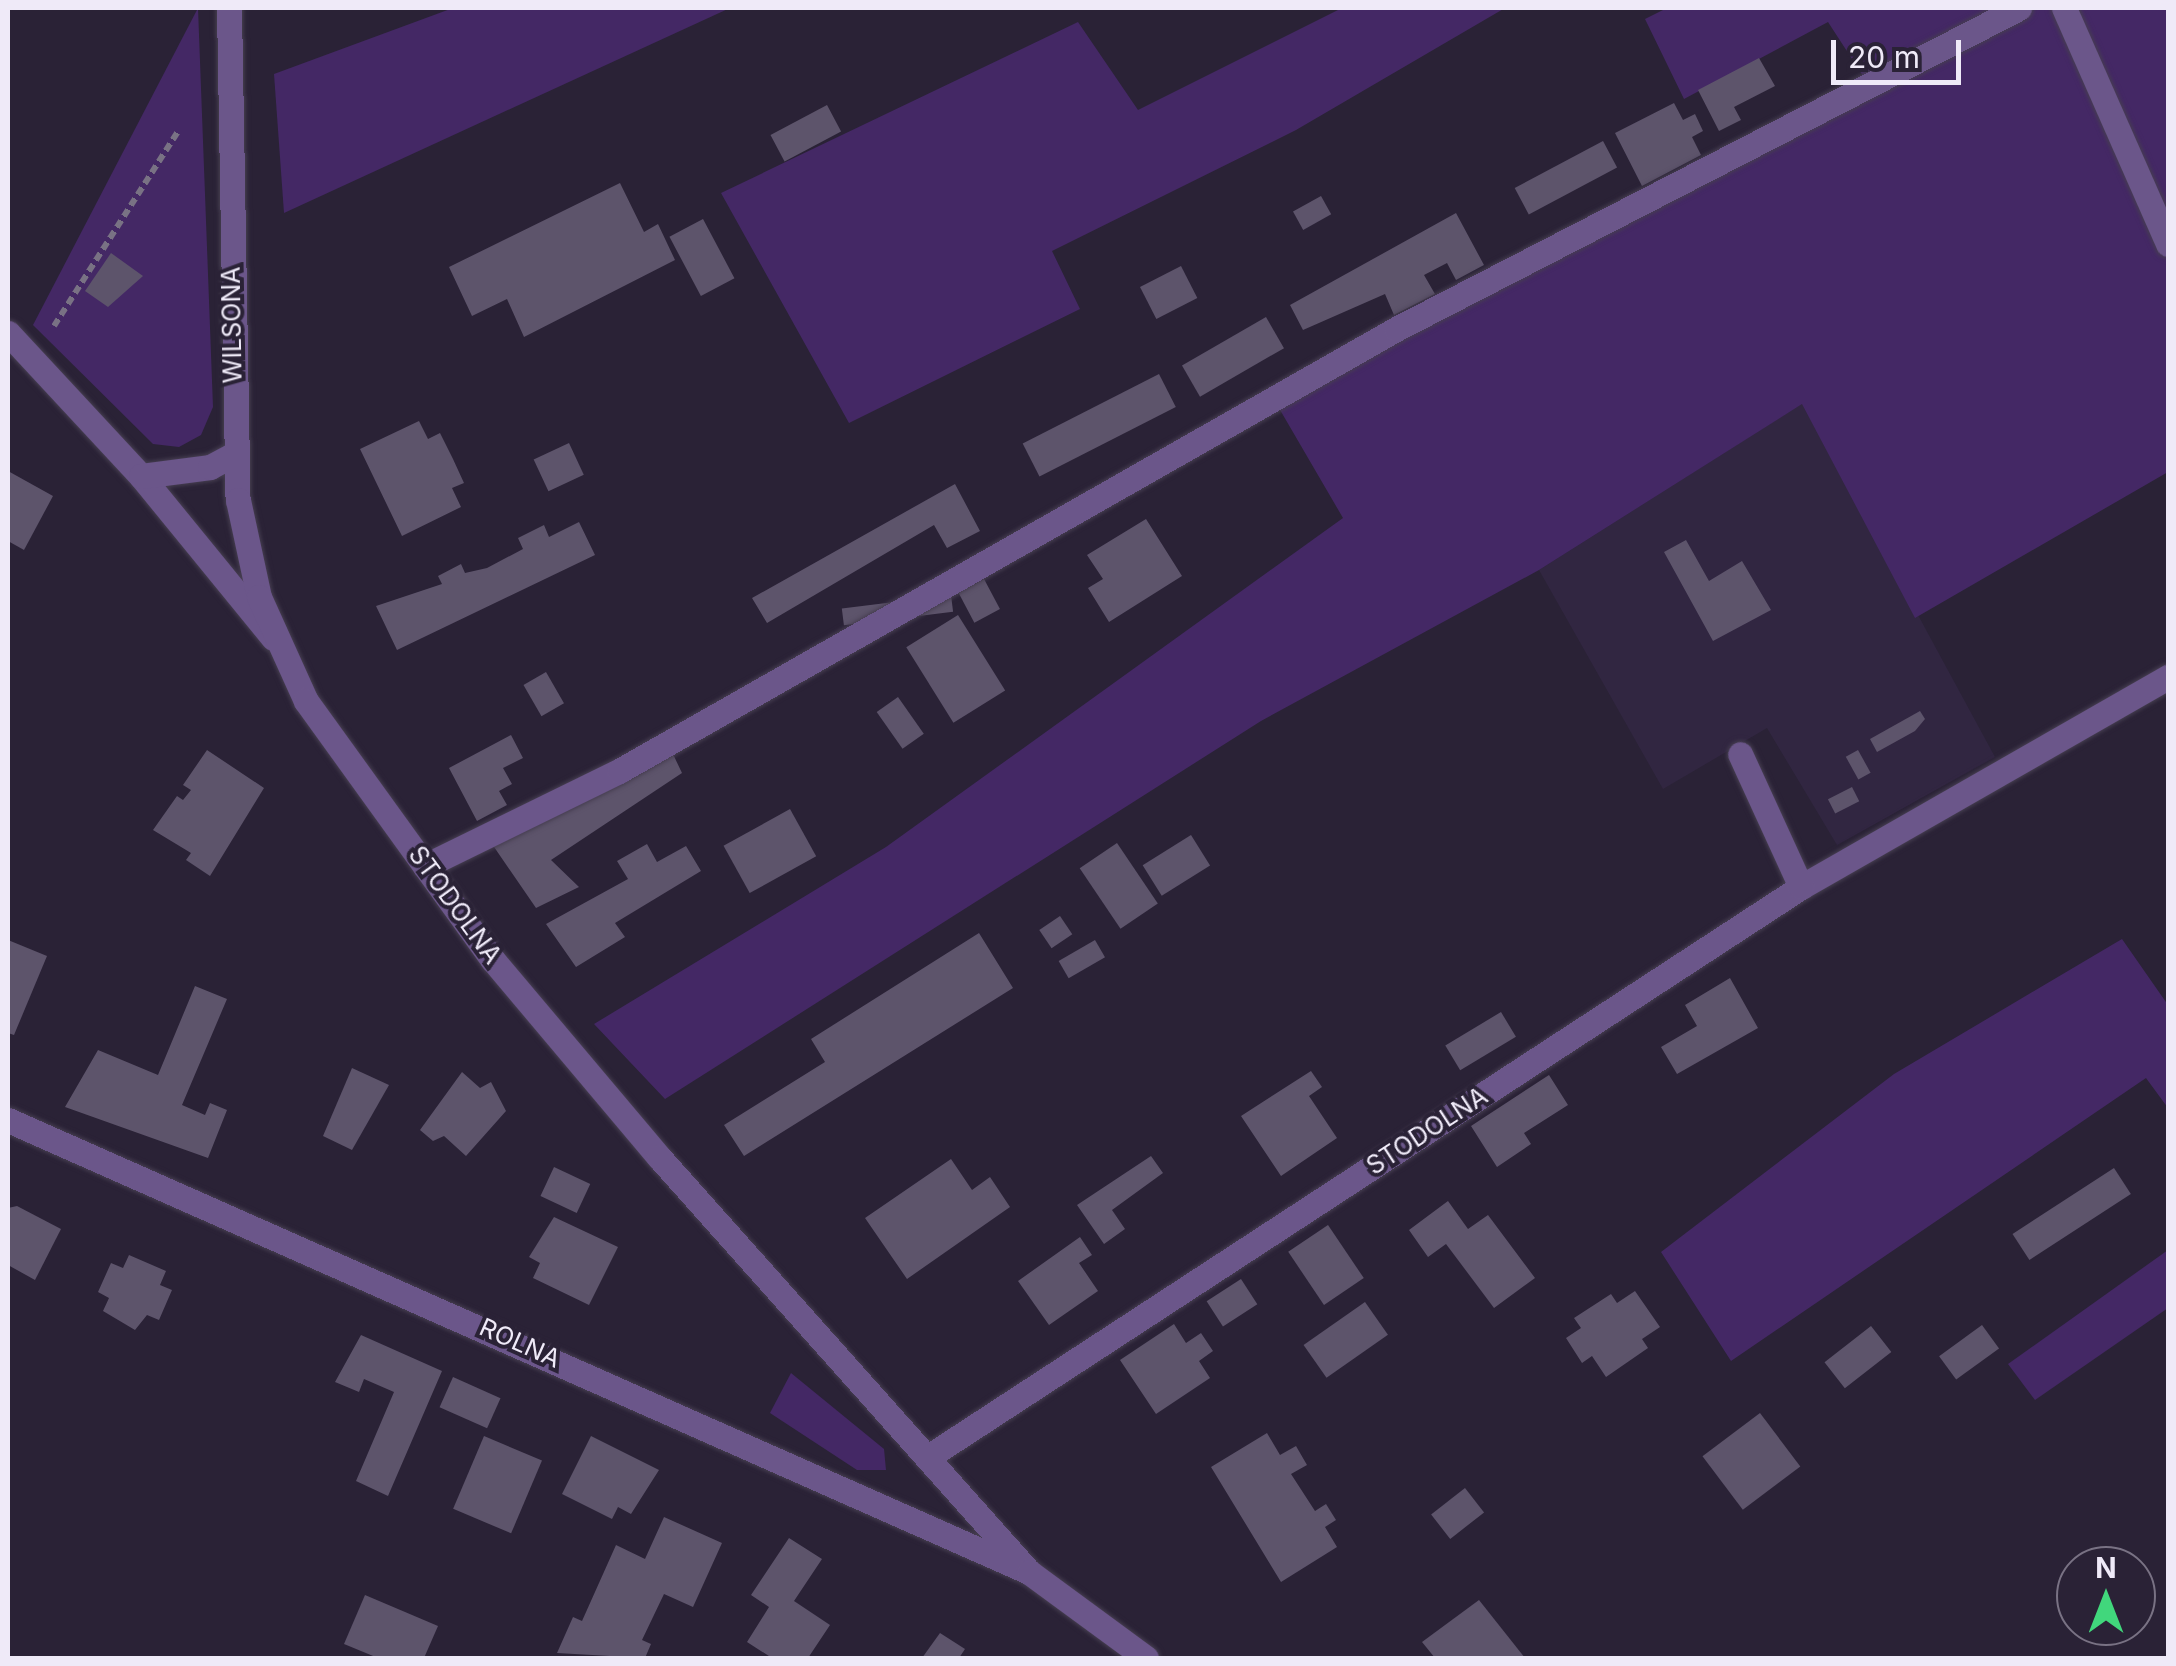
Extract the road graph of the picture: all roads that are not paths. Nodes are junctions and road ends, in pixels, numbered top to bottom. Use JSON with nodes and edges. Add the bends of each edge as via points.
{"nodes":[{"id":1,"x":229,"y":8,"type":"edge"},
{"id":2,"x":2019,"y":8,"type":"edge"},
{"id":3,"x":2064,"y":8,"type":"edge"},
{"id":4,"x":2168,"y":244,"type":"edge"},
{"id":5,"x":8,"y":333,"type":"edge"},
{"id":6,"x":234,"y":454,"type":"junction"},
{"id":7,"x":141,"y":476,"type":"junction"},
{"id":8,"x":274,"y":638,"type":"junction"},
{"id":9,"x":2168,"y":677,"type":"edge"},
{"id":10,"x":1740,"y":754,"type":"dead end"},
{"id":11,"x":425,"y":866,"type":"junction"},
{"id":12,"x":1801,"y":888,"type":"junction"},
{"id":13,"x":8,"y":1120,"type":"edge"},
{"id":14,"x":931,"y":1455,"type":"junction"},
{"id":15,"x":1029,"y":1572,"type":"junction"},
{"id":16,"x":1146,"y":1658,"type":"edge"}],
"edges":[{"from":1,"to":6,"type":"street","name":"WILSONA"},
{"from":2,"to":11,"type":"street","via":[[1396,329],[619,771]]},
{"from":3,"to":4,"type":"street"},
{"from":5,"to":7,"type":"street","name":"STODOLNA"},
{"from":6,"to":7,"type":"street","via":[[210,467]]},
{"from":6,"to":8,"type":"street","name":"WILSONA","via":[[248,563]]},
{"from":7,"to":8,"type":"street","name":"STODOLNA"},
{"from":8,"to":11,"type":"street","name":"STODOLNA","via":[[306,700]]},
{"from":9,"to":12,"type":"street","name":"STODOLNA"},
{"from":10,"to":12,"type":"street"},
{"from":11,"to":14,"type":"street","name":"STODOLNA","via":[[658,1156]]},
{"from":12,"to":14,"type":"street","name":"STODOLNA"},
{"from":13,"to":15,"type":"street","name":"ROLNA"},
{"from":14,"to":15,"type":"street","name":"STODOLNA"},
{"from":15,"to":16,"type":"street","name":"STODOLNA"}]}
